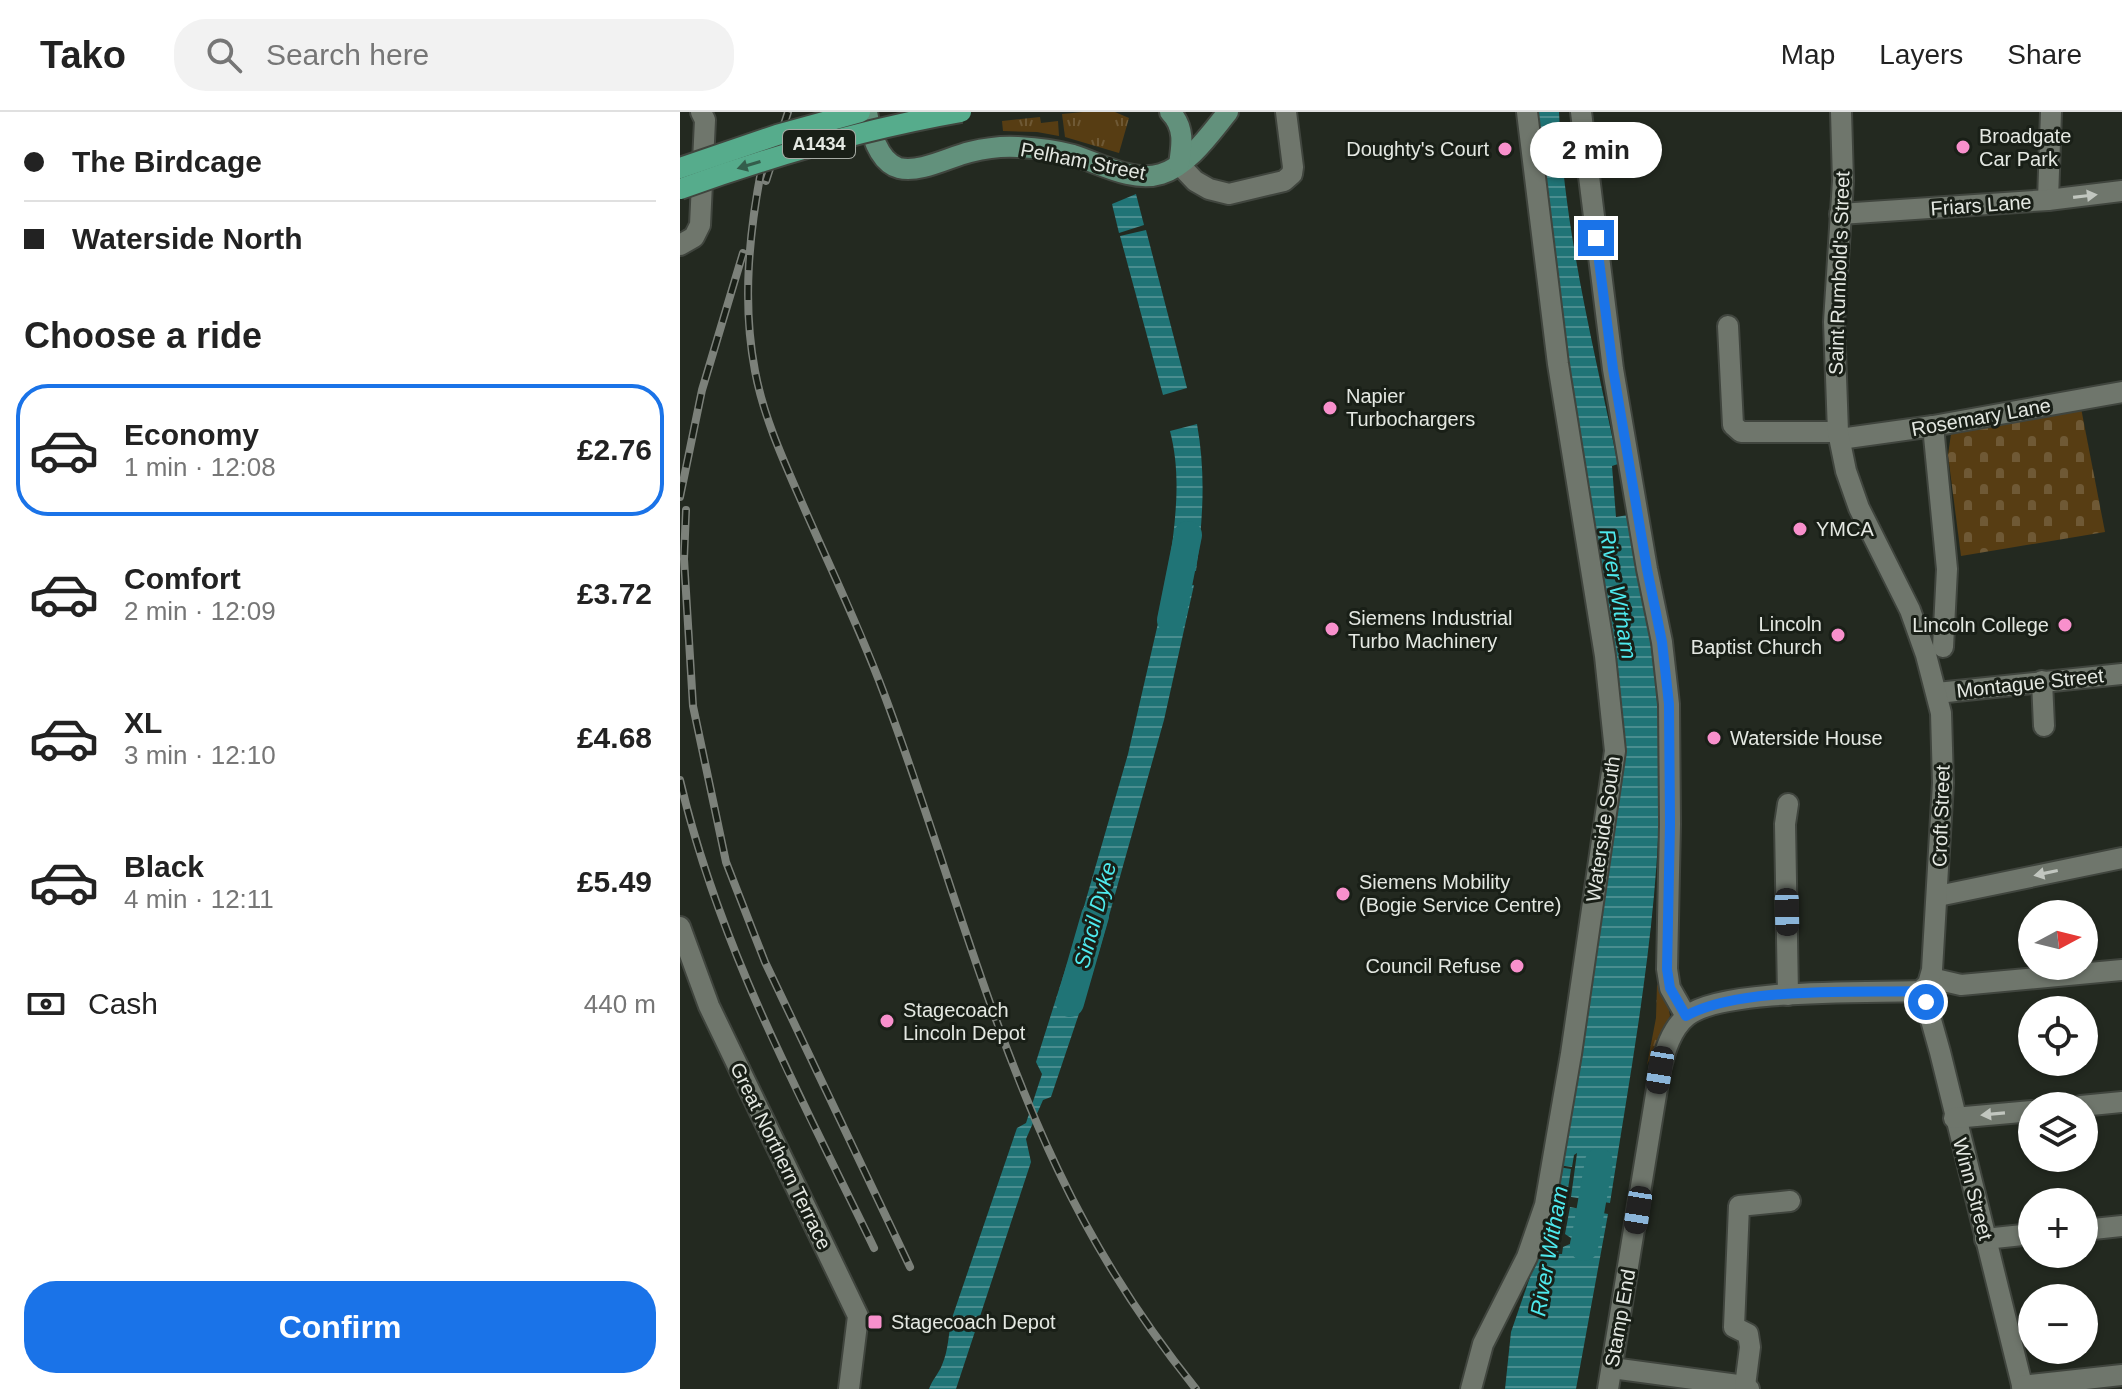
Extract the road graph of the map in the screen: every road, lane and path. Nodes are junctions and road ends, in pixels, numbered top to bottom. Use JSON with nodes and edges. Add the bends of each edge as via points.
{"nodes":[{"id":1,"x":701,"y":112,"type":"edge"},
{"id":2,"x":860,"y":112,"type":"edge"},
{"id":3,"x":867,"y":112,"type":"edge"},
{"id":4,"x":961,"y":112,"type":"edge"},
{"id":5,"x":1170,"y":112,"type":"edge"},
{"id":6,"x":1228,"y":112,"type":"edge"},
{"id":7,"x":1286,"y":112,"type":"edge"},
{"id":8,"x":1527,"y":112,"type":"edge"},
{"id":9,"x":1581,"y":112,"type":"edge"},
{"id":10,"x":1841,"y":112,"type":"edge"},
{"id":11,"x":2051,"y":112,"type":"edge"},
{"id":12,"x":1179,"y":164,"type":"junction"},
{"id":13,"x":680,"y":168,"type":"edge"},
{"id":14,"x":680,"y":189,"type":"edge"},
{"id":15,"x":2122,"y":191,"type":"edge"},
{"id":16,"x":2048,"y":200,"type":"junction"},
{"id":17,"x":1840,"y":214,"type":"junction"},
{"id":18,"x":680,"y":245,"type":"edge"},
{"id":19,"x":1728,"y":326,"type":"dead end"},
{"id":20,"x":2122,"y":392,"type":"edge"},
{"id":21,"x":1933,"y":426,"type":"junction"},
{"id":22,"x":1839,"y":436,"type":"junction"},
{"id":23,"x":1935,"y":651,"type":"junction"},
{"id":24,"x":2122,"y":674,"type":"edge"},
{"id":25,"x":2042,"y":681,"type":"junction"},
{"id":26,"x":1937,"y":693,"type":"junction"},
{"id":27,"x":2044,"y":726,"type":"dead end"},
{"id":28,"x":1788,"y":804,"type":"dead end"},
{"id":29,"x":2122,"y":858,"type":"edge"},
{"id":30,"x":1938,"y":896,"type":"junction"},
{"id":31,"x":680,"y":927,"type":"edge"},
{"id":32,"x":2122,"y":970,"type":"edge"},
{"id":33,"x":1925,"y":984,"type":"junction"},
{"id":34,"x":1788,"y":995,"type":"junction"},
{"id":35,"x":1686,"y":1016,"type":"junction"},
{"id":36,"x":2122,"y":1102,"type":"edge"},
{"id":37,"x":2098,"y":1104,"type":"edge"},
{"id":38,"x":2018,"y":1112,"type":"edge"},
{"id":39,"x":1954,"y":1118,"type":"junction"},
{"id":40,"x":1790,"y":1201,"type":"dead end"},
{"id":41,"x":2122,"y":1226,"type":"edge"},
{"id":42,"x":2098,"y":1229,"type":"edge"},
{"id":43,"x":2018,"y":1235,"type":"edge"},
{"id":44,"x":1985,"y":1239,"type":"junction"},
{"id":45,"x":2122,"y":1375,"type":"edge"},
{"id":46,"x":1610,"y":1379,"type":"edge"},
{"id":47,"x":1747,"y":1387,"type":"edge"},
{"id":48,"x":2023,"y":1388,"type":"edge"},
{"id":49,"x":849,"y":1389,"type":"edge"},
{"id":50,"x":1471,"y":1389,"type":"edge"}],
"edges":[{"from":1,"to":18,"type":"street","via":[[705,120],[700,225],[694,237]]},
{"from":2,"to":13,"type":"main road","number":"A1434","bridge":true},
{"from":3,"to":12,"type":"main road","name":"Pelham Street","via":[[878,148],[900,168],[1004,146],[1062,153],[1147,176]]},
{"from":4,"to":14,"type":"main road","number":"A1434","one_way":true,"bridge":true,"via":[[864,132]]},
{"from":5,"to":12,"type":"main road","via":[[1181,133]]},
{"from":6,"to":12,"type":"main road","name":"Pelham Street"},
{"from":7,"to":12,"type":"street","via":[[1293,167],[1284,181],[1229,194],[1195,181]]},
{"from":8,"to":50,"type":"street","name":"Waterside South","via":[[1615,751],[1545,1205],[1527,1257],[1483,1344]]},
{"from":9,"to":35,"type":"street","via":[[1613,369],[1662,642],[1669,704],[1667,969],[1670,988]]},
{"from":10,"to":17,"type":"street","name":"Saint Rumbold's Street"},
{"from":11,"to":16,"type":"street"},
{"from":16,"to":15,"type":"street","name":"Friars Lane","one_way":true},
{"from":16,"to":17,"type":"street","name":"Friars Lane"},
{"from":17,"to":22,"type":"street","name":"Saint Rumbold's Street","via":[[1834,322]]},
{"from":19,"to":22,"type":"street","name":"Rosemary Lane","via":[[1735,429]]},
{"from":20,"to":21,"type":"street","name":"Rosemary Lane"},
{"from":21,"to":22,"type":"street","name":"Rosemary Lane"},
{"from":21,"to":23,"type":"street","name":"Croft Street","via":[[1947,569]]},
{"from":22,"to":23,"type":"street","name":"Saint Rumbold's Street","via":[[1859,508]]},
{"from":23,"to":26,"type":"street","name":"Croft Street"},
{"from":24,"to":25,"type":"street","name":"Montague Street"},
{"from":25,"to":26,"type":"street","name":"Montague Street"},
{"from":25,"to":27,"type":"street"},
{"from":26,"to":30,"type":"street","name":"Croft Street","via":[[1943,734]]},
{"from":28,"to":34,"type":"street"},
{"from":29,"to":30,"type":"street","one_way":true},
{"from":30,"to":33,"type":"street","name":"Croft Street"},
{"from":31,"to":49,"type":"street","name":"Great Northern Terrace","via":[[709,1006],[858,1316]]},
{"from":32,"to":33,"type":"street"},
{"from":33,"to":34,"type":"street"},
{"from":33,"to":39,"type":"street","name":"Winn Street"},
{"from":34,"to":35,"type":"street","via":[[1719,1002]]},
{"from":35,"to":46,"type":"street","name":"Stamp End","via":[[1667,1043],[1660,1070]]},
{"from":36,"to":37,"type":"street"},
{"from":38,"to":39,"type":"street","one_way":true},
{"from":39,"to":44,"type":"street","name":"Winn Street"},
{"from":40,"to":47,"type":"street","via":[[1739,1206],[1734,1327],[1748,1334]]},
{"from":41,"to":42,"type":"street"},
{"from":43,"to":44,"type":"street"},
{"from":44,"to":48,"type":"street","name":"Winn Street"},
{"from":45,"to":48,"type":"street"},
{"from":46,"to":47,"type":"street"}]}
